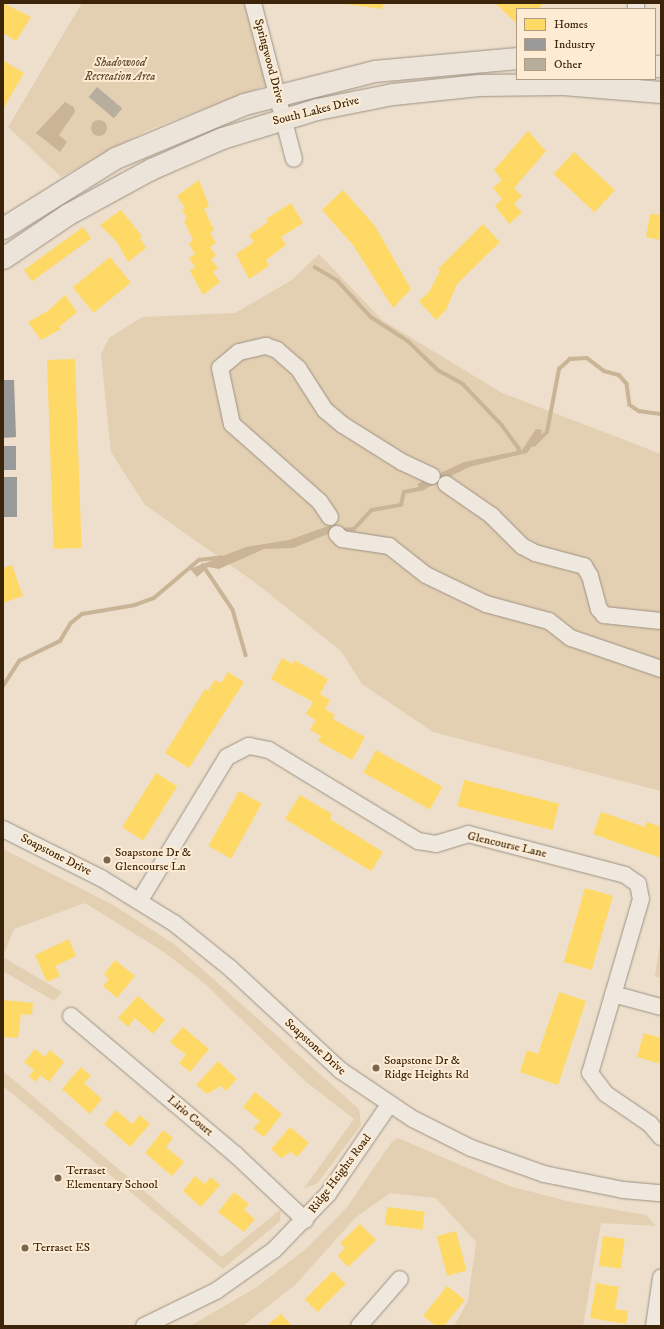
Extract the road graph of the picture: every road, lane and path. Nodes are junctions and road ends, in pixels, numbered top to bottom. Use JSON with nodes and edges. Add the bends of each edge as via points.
{"nodes":[{"id":1,"x":253,"y":3,"type":"edge"},
{"id":2,"x":516,"y":58,"type":"edge"},
{"id":3,"x":629,"y":84,"type":"edge"},
{"id":4,"x":661,"y":92,"type":"edge"},
{"id":5,"x":278,"y":94,"type":"junction"},
{"id":6,"x":284,"y":118,"type":"junction"},
{"id":7,"x":294,"y":159,"type":"dead end"},
{"id":8,"x":3,"y":228,"type":"edge"},
{"id":9,"x":3,"y":258,"type":"edge"},
{"id":10,"x":432,"y":476,"type":"dead end"},
{"id":11,"x":446,"y":484,"type":"dead end"},
{"id":12,"x":330,"y":517,"type":"dead end"},
{"id":13,"x":337,"y":534,"type":"dead end"},
{"id":14,"x":661,"y":621,"type":"edge"},
{"id":15,"x":661,"y":669,"type":"edge"},
{"id":16,"x":3,"y":829,"type":"edge"},
{"id":17,"x":140,"y":900,"type":"junction"},
{"id":18,"x":614,"y":994,"type":"junction"},
{"id":19,"x":661,"y":1007,"type":"edge"},
{"id":20,"x":71,"y":1016,"type":"dead end"},
{"id":21,"x":389,"y":1105,"type":"junction"},
{"id":22,"x":661,"y":1137,"type":"edge"},
{"id":23,"x":661,"y":1193,"type":"edge"},
{"id":24,"x":305,"y":1220,"type":"junction"},
{"id":25,"x":661,"y":1278,"type":"edge"},
{"id":26,"x":400,"y":1279,"type":"dead end"},
{"id":27,"x":151,"y":1325,"type":"edge"},
{"id":28,"x":359,"y":1326,"type":"edge"},
{"id":29,"x":654,"y":1326,"type":"edge"}],
"edges":[{"from":1,"to":5,"type":"street","name":"Springwood Drive"},
{"from":2,"to":5,"type":"main road","via":[[463,60],[374,71]]},
{"from":3,"to":4,"type":"main road","name":"South Lakes Drive"},
{"from":3,"to":6,"type":"main road","name":"South Lakes Drive","via":[[448,87],[393,94]]},
{"from":5,"to":6,"type":"street","name":"Springwood Drive"},
{"from":5,"to":8,"type":"main road","via":[[205,118],[143,145],[78,179]]},
{"from":6,"to":7,"type":"street","name":"Springwood Drive"},
{"from":6,"to":9,"type":"main road","name":"South Lakes Drive","via":[[222,138],[151,169],[68,214]]},
{"from":10,"to":12,"type":"street","via":[[402,462],[343,425],[325,410],[298,368],[277,350],[266,346],[238,352],[220,368],[232,424],[320,502]]},
{"from":11,"to":14,"type":"street","via":[[491,515],[522,546],[535,553],[584,566],[590,576],[599,609],[604,615]]},
{"from":13,"to":15,"type":"street","via":[[342,539],[389,546],[426,575],[486,604],[549,621],[571,638]]},
{"from":16,"to":17,"type":"street","name":"Soapstone Drive"},
{"from":17,"to":18,"type":"street","name":"Glencourse Lane","via":[[227,757],[243,747],[260,746],[418,841],[436,844],[459,835],[479,836],[633,879],[642,891],[641,899]]},
{"from":17,"to":21,"type":"street","name":"Soapstone Drive","via":[[208,948],[320,1053]]},
{"from":18,"to":19,"type":"street"},
{"from":18,"to":22,"type":"street","name":"Glencourse Lane","via":[[590,1073],[606,1094],[646,1121]]},
{"from":20,"to":24,"type":"street","name":"Lirio Court","via":[[236,1155]]},
{"from":21,"to":23,"type":"street","name":"Soapstone Drive","via":[[452,1140],[507,1162],[584,1184]]},
{"from":21,"to":24,"type":"street","name":"Ridge Heights Road","via":[[351,1163]]},
{"from":24,"to":27,"type":"street","name":"Ridge Heights Road","via":[[246,1271],[210,1295]]},
{"from":25,"to":29,"type":"street"},
{"from":26,"to":28,"type":"street"}]}
